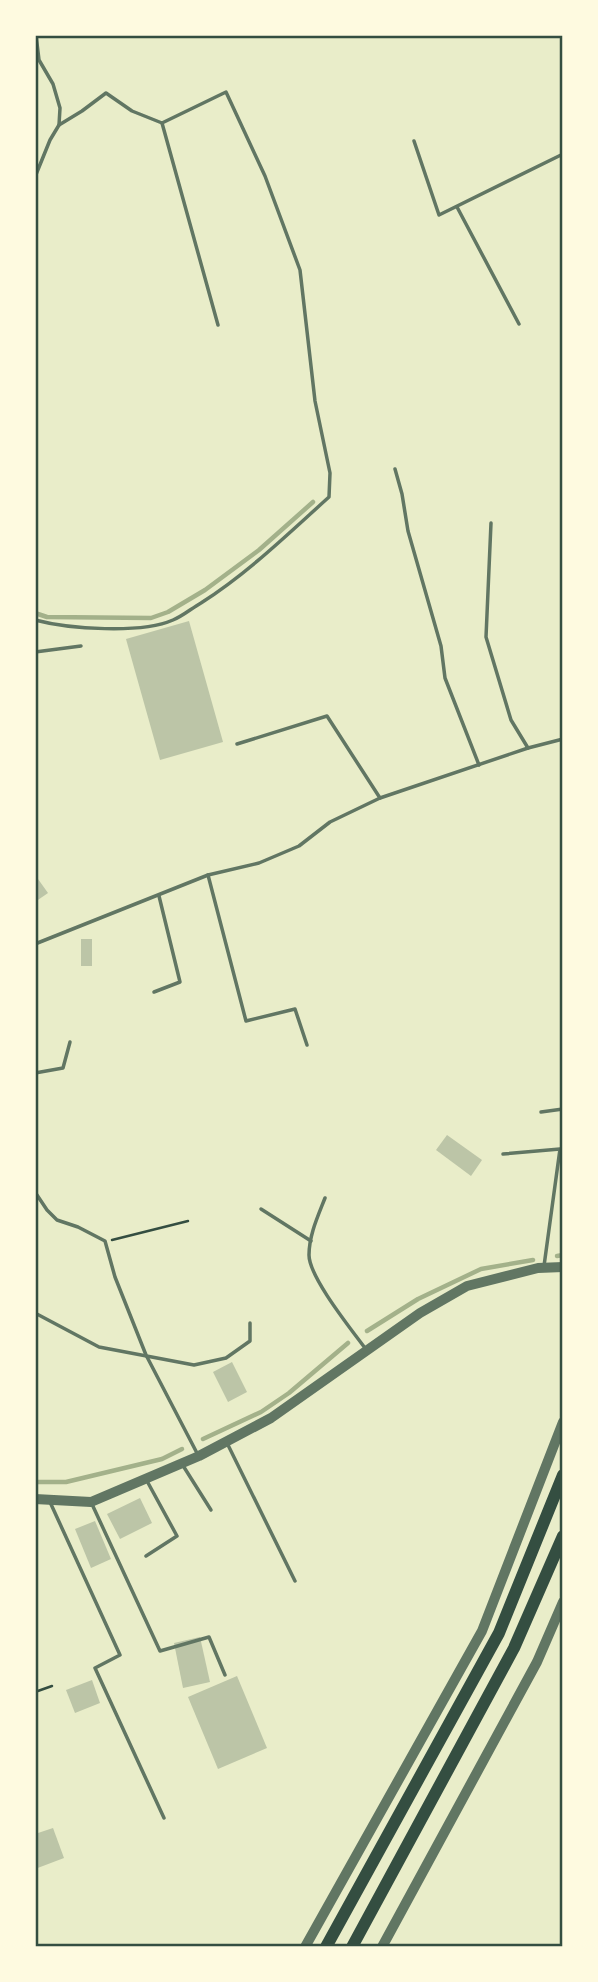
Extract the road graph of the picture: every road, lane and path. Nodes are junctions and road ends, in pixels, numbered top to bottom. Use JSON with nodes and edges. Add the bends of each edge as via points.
{"nodes":[{"id":1,"x":36,"y":35,"type":"edge"},
{"id":2,"x":162,"y":122,"type":"junction"},
{"id":3,"x":59,"y":125,"type":"junction"},
{"id":4,"x":414,"y":141,"type":"dead end"},
{"id":5,"x":563,"y":154,"type":"edge"},
{"id":6,"x":35,"y":177,"type":"edge"},
{"id":7,"x":457,"y":207,"type":"junction"},
{"id":8,"x":519,"y":324,"type":"dead end"},
{"id":9,"x":218,"y":325,"type":"dead end"},
{"id":10,"x":395,"y":469,"type":"dead end"},
{"id":11,"x":491,"y":523,"type":"dead end"},
{"id":12,"x":35,"y":620,"type":"edge"},
{"id":13,"x":82,"y":646,"type":"dead end"},
{"id":14,"x":35,"y":652,"type":"edge"},
{"id":15,"x":563,"y":739,"type":"edge"},
{"id":16,"x":237,"y":744,"type":"dead end"},
{"id":17,"x":528,"y":748,"type":"junction"},
{"id":18,"x":479,"y":765,"type":"junction"},
{"id":19,"x":380,"y":798,"type":"junction"},
{"id":20,"x":208,"y":875,"type":"junction"},
{"id":21,"x":158,"y":895,"type":"junction"},
{"id":22,"x":35,"y":944,"type":"edge"},
{"id":23,"x":154,"y":992,"type":"dead end"},
{"id":24,"x":70,"y":1042,"type":"dead end"},
{"id":25,"x":307,"y":1045,"type":"dead end"},
{"id":26,"x":35,"y":1073,"type":"edge"},
{"id":27,"x":563,"y":1109,"type":"edge"},
{"id":28,"x":541,"y":1112,"type":"dead end"},
{"id":29,"x":503,"y":1154,"type":"dead end"},
{"id":30,"x":35,"y":1192,"type":"edge"},
{"id":31,"x":325,"y":1198,"type":"dead end"},
{"id":32,"x":261,"y":1209,"type":"dead end"},
{"id":33,"x":188,"y":1221,"type":"dead end"},
{"id":34,"x":105,"y":1241,"type":"junction"},
{"id":35,"x":311,"y":1241,"type":"junction"},
{"id":36,"x":563,"y":1267,"type":"edge"},
{"id":37,"x":544,"y":1268,"type":"junction"},
{"id":38,"x":35,"y":1313,"type":"edge"},
{"id":39,"x":250,"y":1323,"type":"dead end"},
{"id":40,"x":367,"y":1349,"type":"junction"},
{"id":41,"x":146,"y":1355,"type":"junction"},
{"id":42,"x":563,"y":1422,"type":"edge"},
{"id":43,"x":227,"y":1443,"type":"junction"},
{"id":44,"x":199,"y":1456,"type":"junction"},
{"id":45,"x":181,"y":1463,"type":"junction"},
{"id":46,"x":563,"y":1475,"type":"edge"},
{"id":47,"x":146,"y":1479,"type":"junction"},
{"id":48,"x":35,"y":1499,"type":"edge"},
{"id":49,"x":50,"y":1500,"type":"junction"},
{"id":50,"x":91,"y":1502,"type":"junction"},
{"id":51,"x":211,"y":1510,"type":"dead end"},
{"id":52,"x":563,"y":1536,"type":"edge"},
{"id":53,"x":146,"y":1556,"type":"dead end"},
{"id":54,"x":295,"y":1581,"type":"dead end"},
{"id":55,"x":563,"y":1602,"type":"edge"},
{"id":56,"x":225,"y":1675,"type":"dead end"},
{"id":57,"x":52,"y":1686,"type":"dead end"},
{"id":58,"x":35,"y":1692,"type":"edge"},
{"id":59,"x":164,"y":1818,"type":"dead end"},
{"id":60,"x":304,"y":1947,"type":"edge"},
{"id":61,"x":326,"y":1947,"type":"edge"},
{"id":62,"x":352,"y":1947,"type":"edge"},
{"id":63,"x":382,"y":1947,"type":"edge"}],
"edges":[{"from":1,"to":3,"type":"lane","via":[[39,60],[60,108]]},
{"from":2,"to":3,"type":"lane","via":[[132,111],[106,93]]},
{"from":2,"to":9,"type":"lane"},
{"from":2,"to":12,"type":"lane","via":[[226,92],[265,176],[300,270],[315,401],[330,473],[329,497],[247,570],[173,620],[134,629]]},
{"from":3,"to":6,"type":"lane"},
{"from":4,"to":7,"type":"lane","via":[[439,215]]},
{"from":5,"to":7,"type":"lane"},
{"from":7,"to":8,"type":"lane"},
{"from":10,"to":18,"type":"lane","via":[[441,646],[445,678]]},
{"from":11,"to":17,"type":"lane","via":[[485,637],[511,720]]},
{"from":13,"to":14,"type":"lane"},
{"from":15,"to":17,"type":"lane"},
{"from":16,"to":19,"type":"lane","via":[[327,716]]},
{"from":17,"to":18,"type":"lane"},
{"from":18,"to":19,"type":"lane"},
{"from":19,"to":20,"type":"lane","via":[[330,821],[299,846],[259,863]]},
{"from":20,"to":21,"type":"lane"},
{"from":20,"to":25,"type":"lane","via":[[246,1021],[295,1009]]},
{"from":21,"to":22,"type":"lane"},
{"from":21,"to":23,"type":"lane","via":[[180,982]]},
{"from":24,"to":26,"type":"lane","via":[[63,1068]]},
{"from":27,"to":28,"type":"lane"},
{"from":29,"to":37,"type":"lane","via":[[560,1149]]},
{"from":30,"to":34,"type":"lane","via":[[57,1220]]},
{"from":31,"to":35,"type":"lane"},
{"from":32,"to":35,"type":"lane"},
{"from":33,"to":34,"type":"path"},
{"from":34,"to":41,"type":"lane"},
{"from":35,"to":40,"type":"lane","via":[[309,1258],[320,1282]]},
{"from":36,"to":37,"type":"street"},
{"from":37,"to":40,"type":"street","via":[[467,1286]]},
{"from":38,"to":41,"type":"lane","via":[[99,1347]]},
{"from":39,"to":41,"type":"lane","via":[[250,1341],[226,1358],[194,1365]]},
{"from":40,"to":43,"type":"street","via":[[271,1418]]},
{"from":41,"to":44,"type":"lane"},
{"from":42,"to":60,"type":"street","via":[[482,1631]]},
{"from":43,"to":44,"type":"street"},
{"from":43,"to":54,"type":"lane"},
{"from":44,"to":45,"type":"street"},
{"from":45,"to":47,"type":"street"},
{"from":45,"to":51,"type":"lane"},
{"from":46,"to":61,"type":"highway","via":[[499,1633]]},
{"from":47,"to":50,"type":"street"},
{"from":47,"to":53,"type":"lane","via":[[177,1536]]},
{"from":48,"to":49,"type":"street"},
{"from":49,"to":50,"type":"street"},
{"from":49,"to":59,"type":"lane","via":[[120,1655],[95,1668]]},
{"from":50,"to":56,"type":"lane","via":[[160,1651],[209,1637]]},
{"from":52,"to":62,"type":"highway","via":[[514,1648]]},
{"from":55,"to":63,"type":"street","via":[[537,1662]]},
{"from":57,"to":58,"type":"path"}]}
